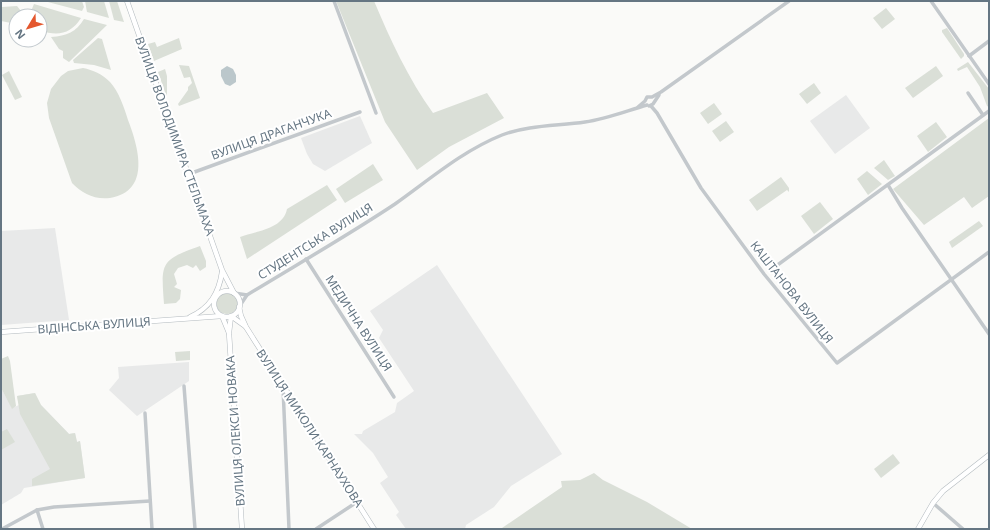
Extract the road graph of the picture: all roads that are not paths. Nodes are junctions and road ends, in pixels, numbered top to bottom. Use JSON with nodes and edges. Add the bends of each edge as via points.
{"nodes":[{"id":1,"x":127,"y":1,"type":"edge"},
{"id":2,"x":334,"y":1,"type":"edge"},
{"id":3,"x":790,"y":1,"type":"edge"},
{"id":4,"x":931,"y":1,"type":"edge"},
{"id":5,"x":989,"y":41,"type":"edge"},
{"id":6,"x":969,"y":56,"type":"junction"},
{"id":7,"x":989,"y":84,"type":"edge"},
{"id":8,"x":968,"y":93,"type":"dead end"},
{"id":9,"x":650,"y":102,"type":"junction"},
{"id":10,"x":989,"y":111,"type":"edge"},
{"id":11,"x":360,"y":112,"type":"dead end"},
{"id":12,"x":376,"y":113,"type":"dead end"},
{"id":13,"x":983,"y":115,"type":"junction"},
{"id":14,"x":189,"y":174,"type":"junction"},
{"id":15,"x":888,"y":185,"type":"junction"},
{"id":16,"x":989,"y":252,"type":"edge"},
{"id":17,"x":306,"y":259,"type":"junction"},
{"id":18,"x":222,"y":270,"type":"junction"},
{"id":19,"x":772,"y":270,"type":"dead end"},
{"id":20,"x":951,"y":278,"type":"junction"},
{"id":21,"x":234,"y":293,"type":"junction"},
{"id":22,"x":247,"y":295,"type":"junction"},
{"id":23,"x":216,"y":296,"type":"junction"},
{"id":24,"x":239,"y":307,"type":"junction"},
{"id":25,"x":222,"y":316,"type":"junction"},
{"id":26,"x":231,"y":316,"type":"junction"},
{"id":27,"x":187,"y":318,"type":"junction"},
{"id":28,"x":246,"y":327,"type":"junction"},
{"id":29,"x":1,"y":332,"type":"edge"},
{"id":30,"x":229,"y":332,"type":"junction"},
{"id":31,"x":989,"y":334,"type":"edge"},
{"id":32,"x":184,"y":386,"type":"dead end"},
{"id":33,"x":283,"y":387,"type":"junction"},
{"id":34,"x":394,"y":397,"type":"dead end"},
{"id":35,"x":145,"y":413,"type":"dead end"},
{"id":36,"x":989,"y":455,"type":"edge"},
{"id":37,"x":150,"y":502,"type":"junction"},
{"id":38,"x":357,"y":502,"type":"junction"},
{"id":39,"x":933,"y":503,"type":"junction"},
{"id":40,"x":37,"y":510,"type":"junction"},
{"id":41,"x":2,"y":529,"type":"edge"},
{"id":42,"x":43,"y":529,"type":"edge"},
{"id":43,"x":152,"y":529,"type":"edge"},
{"id":44,"x":195,"y":529,"type":"edge"},
{"id":45,"x":242,"y":529,"type":"edge"},
{"id":46,"x":288,"y":529,"type":"edge"},
{"id":47,"x":318,"y":529,"type":"edge"},
{"id":48,"x":374,"y":529,"type":"edge"},
{"id":49,"x":918,"y":529,"type":"edge"},
{"id":50,"x":963,"y":529,"type":"edge"}],
"edges":[{"from":1,"to":14,"type":"main road","name":"ВУЛИЦЯ ВОЛОДИМИРА СТЕЛЬМАХА"},
{"from":2,"to":12,"type":"street"},
{"from":3,"to":9,"type":"street"},
{"from":4,"to":6,"type":"street"},
{"from":5,"to":6,"type":"street"},
{"from":6,"to":7,"type":"street"},
{"from":8,"to":13,"type":"street"},
{"from":9,"to":17,"type":"street","name":"СТУДЕНТСЬКА ВУЛИЦЯ","via":[[622,114],[586,122],[537,127],[504,134],[488,141]]},
{"from":9,"to":20,"type":"street","name":"КАШТАНОВА ВУЛИЦЯ","via":[[701,188],[764,274],[837,363]]},
{"from":10,"to":13,"type":"street"},
{"from":11,"to":14,"type":"street","name":"ВУЛИЦЯ ДРАГАНЧУКА"},
{"from":13,"to":15,"type":"street"},
{"from":14,"to":18,"type":"main road","name":"ВУЛИЦЯ ВОЛОДИМИРА СТЕЛЬМАХА"},
{"from":15,"to":19,"type":"street"},
{"from":15,"to":20,"type":"street"},
{"from":16,"to":20,"type":"street"},
{"from":17,"to":22,"type":"street","name":"СТУДЕНТСЬКА ВУЛИЦЯ"},
{"from":17,"to":34,"type":"street","name":"МЕДИЧНА ВУЛИЦЯ"},
{"from":18,"to":21,"type":"main road","name":"ВУЛИЦЯ ВОЛОДИМИРА СТЕЛЬМАХА"},
{"from":18,"to":23,"type":"main road"},
{"from":20,"to":31,"type":"street"},
{"from":21,"to":22,"type":"street"},
{"from":21,"to":23,"type":"main road","via":[[226,290]]},
{"from":21,"to":24,"type":"main road","via":[[239,298]]},
{"from":22,"to":24,"type":"street"},
{"from":23,"to":25,"type":"main road","via":[[214,307]]},
{"from":23,"to":27,"type":"main road","name":"ВІДІНСЬКА ВУЛИЦЯ","via":[[206,307]]},
{"from":24,"to":26,"type":"main road"},
{"from":24,"to":28,"type":"main road","name":"ВУЛИЦЯ МИКОЛИ КАРНАУХОВА"},
{"from":25,"to":26,"type":"main road"},
{"from":25,"to":27,"type":"main road","name":"ВІДІНСЬКА ВУЛИЦЯ"},
{"from":25,"to":30,"type":"main road","name":"ВУЛИЦЯ ОЛЕКСИ НОВАКА"},
{"from":26,"to":28,"type":"main road","name":"ВУЛИЦЯ МИКОЛИ КАРНАУХОВА"},
{"from":26,"to":30,"type":"main road","name":"ВУЛИЦЯ ОЛЕКСИ НОВАКА"},
{"from":27,"to":29,"type":"main road","name":"ВІДІНСЬКА ВУЛИЦЯ"},
{"from":28,"to":33,"type":"main road","name":"ВУЛИЦЯ МИКОЛИ КАРНАУХОВА"},
{"from":30,"to":45,"type":"main road","name":"ВУЛИЦЯ ОЛЕКСИ НОВАКА"},
{"from":32,"to":44,"type":"street"},
{"from":33,"to":38,"type":"main road","name":"ВУЛИЦЯ МИКОЛИ КАРНАУХОВА"},
{"from":33,"to":46,"type":"street"},
{"from":35,"to":37,"type":"street"},
{"from":36,"to":39,"type":"main road","via":[[956,479]]},
{"from":37,"to":40,"type":"street"},
{"from":37,"to":43,"type":"street"},
{"from":38,"to":47,"type":"street"},
{"from":38,"to":48,"type":"main road","name":"ВУЛИЦЯ МИКОЛИ КАРНАУХОВА"},
{"from":39,"to":49,"type":"main road"},
{"from":39,"to":50,"type":"street"},
{"from":40,"to":41,"type":"street"},
{"from":40,"to":42,"type":"street"}]}
